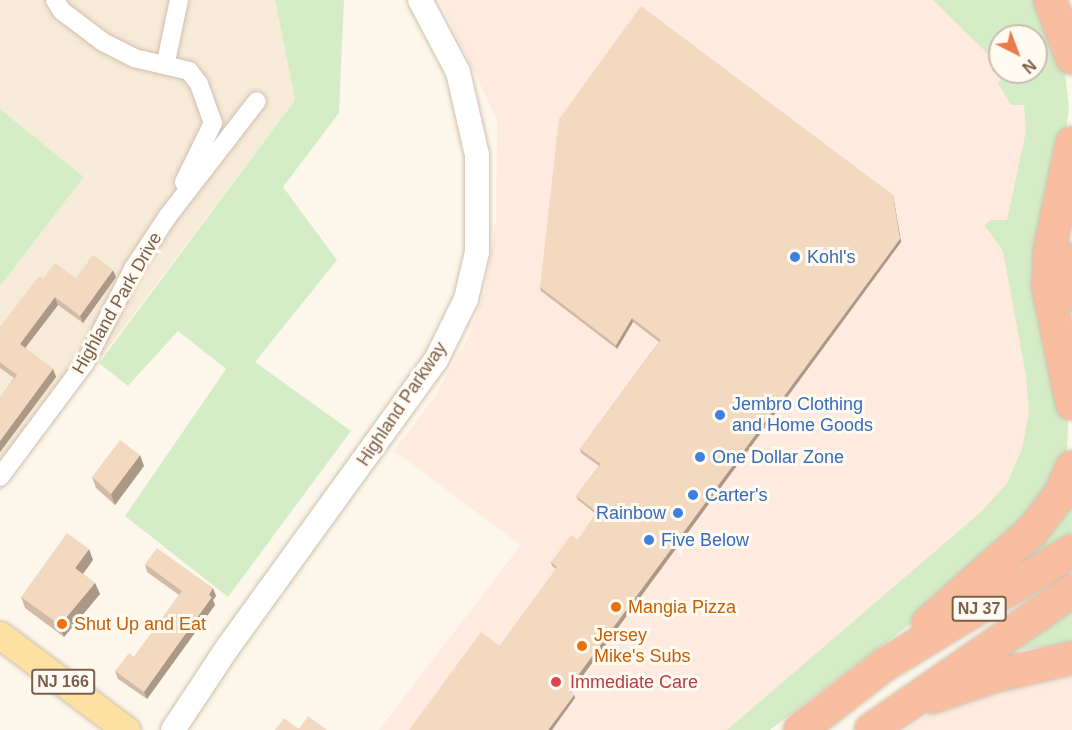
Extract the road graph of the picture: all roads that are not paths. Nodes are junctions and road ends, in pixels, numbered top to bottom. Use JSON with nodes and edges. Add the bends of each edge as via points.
{"nodes":[{"id":1,"x":55,"y":0,"type":"edge"},
{"id":2,"x":180,"y":0,"type":"edge"},
{"id":3,"x":420,"y":0,"type":"edge"},
{"id":4,"x":1050,"y":0,"type":"edge"},
{"id":5,"x":1072,"y":58,"type":"edge"},
{"id":6,"x":166,"y":62,"type":"junction"},
{"id":7,"x":257,"y":101,"type":"dead end"},
{"id":8,"x":1072,"y":143,"type":"edge"},
{"id":9,"x":168,"y":216,"type":"junction"},
{"id":10,"x":1072,"y":260,"type":"edge"},
{"id":11,"x":1072,"y":294,"type":"edge"},
{"id":12,"x":1072,"y":404,"type":"edge"},
{"id":13,"x":1072,"y":467,"type":"edge"},
{"id":14,"x":0,"y":477,"type":"edge"},
{"id":15,"x":1072,"y":551,"type":"edge"},
{"id":16,"x":1072,"y":591,"type":"edge"},
{"id":17,"x":0,"y":635,"type":"edge"},
{"id":18,"x":1072,"y":658,"type":"edge"},
{"id":19,"x":884,"y":665,"type":"junction"},
{"id":20,"x":900,"y":708,"type":"junction"},
{"id":21,"x":126,"y":730,"type":"edge"},
{"id":22,"x":173,"y":730,"type":"edge"},
{"id":23,"x":800,"y":730,"type":"edge"},
{"id":24,"x":871,"y":730,"type":"edge"}],
"edges":[{"from":1,"to":6,"type":"street","via":[[62,11],[103,42],[134,58]]},
{"from":2,"to":6,"type":"street"},
{"from":3,"to":22,"type":"street","name":"Highland Parkway","via":[[458,72],[477,156],[477,252],[466,299],[436,360],[228,647]]},
{"from":4,"to":5,"type":"highway"},
{"from":6,"to":9,"type":"street","via":[[189,71],[199,84],[213,123]]},
{"from":7,"to":9,"type":"street","name":"Highland Park Drive"},
{"from":8,"to":12,"type":"highway","via":[[1050,249],[1048,286]]},
{"from":9,"to":14,"type":"street","name":"Highland Park Drive","via":[[147,247],[85,363]]},
{"from":10,"to":11,"type":"highway"},
{"from":13,"to":19,"type":"highway","via":[[1061,493],[1027,537],[942,608]]},
{"from":15,"to":19,"type":"highway","number":"NJ 37"},
{"from":16,"to":20,"type":"highway","number":"NJ 37"},
{"from":17,"to":21,"type":"main road","number":"NJ 166"},
{"from":18,"to":20,"type":"highway","via":[[994,676]]},
{"from":19,"to":23,"type":"highway","number":"NJ 37"},
{"from":20,"to":24,"type":"highway","number":"NJ 37"}]}
